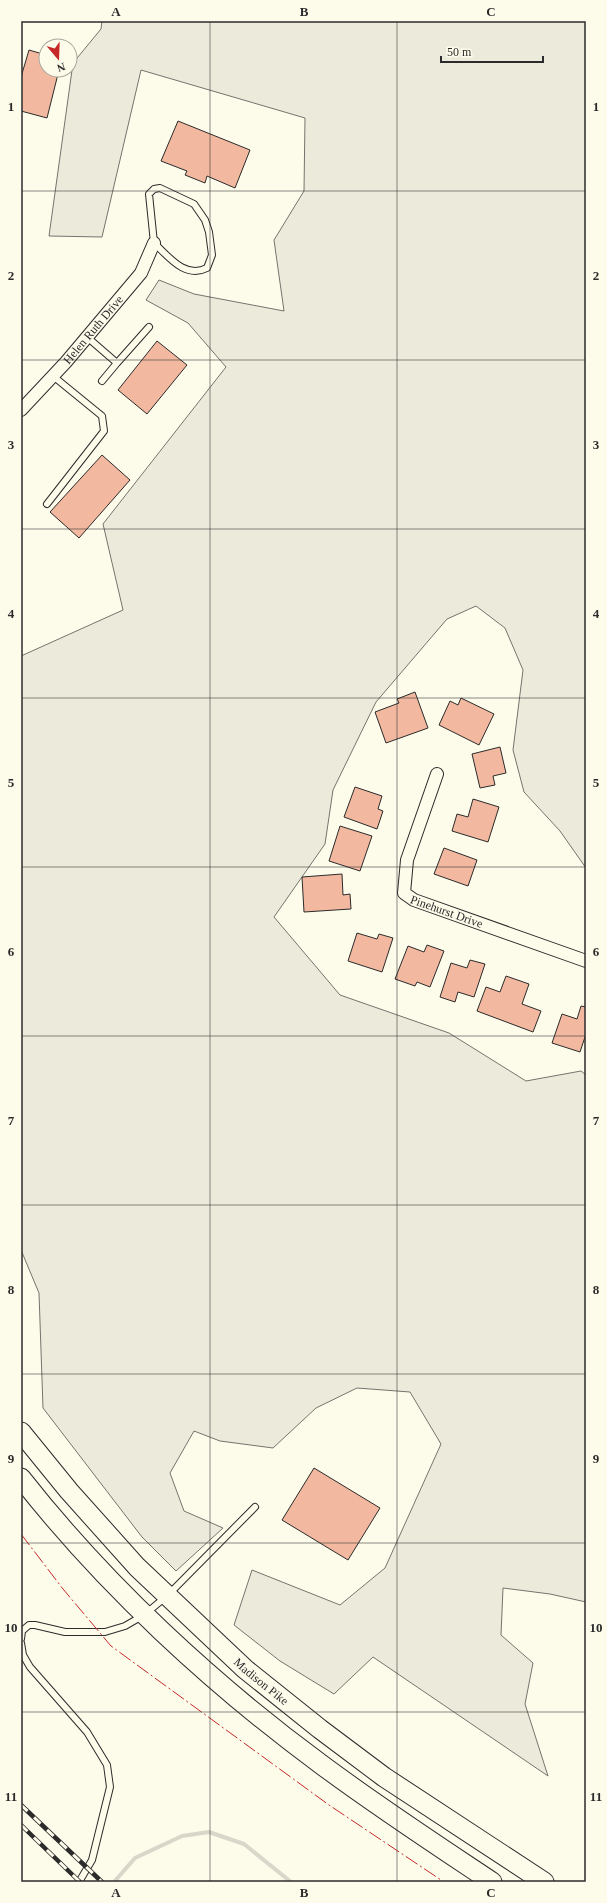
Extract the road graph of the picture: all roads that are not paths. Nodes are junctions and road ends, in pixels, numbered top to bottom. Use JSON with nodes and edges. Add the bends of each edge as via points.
{"nodes":[{"id":1,"x":154,"y":243,"type":"junction"},
{"id":2,"x":149,"y":327,"type":"dead end"},
{"id":3,"x":87,"y":337,"type":"junction"},
{"id":4,"x":117,"y":363,"type":"junction"},
{"id":5,"x":53,"y":376,"type":"junction"},
{"id":6,"x":102,"y":381,"type":"dead end"},
{"id":7,"x":21,"y":410,"type":"edge"},
{"id":8,"x":47,"y":504,"type":"dead end"},
{"id":9,"x":437,"y":774,"type":"dead end"},
{"id":10,"x":586,"y":961,"type":"edge"},
{"id":11,"x":21,"y":1432,"type":"edge"},
{"id":12,"x":21,"y":1478,"type":"edge"},
{"id":13,"x":255,"y":1507,"type":"dead end"},
{"id":14,"x":168,"y":1595,"type":"junction"},
{"id":15,"x":144,"y":1615,"type":"junction"},
{"id":16,"x":21,"y":1639,"type":"edge"},
{"id":17,"x":21,"y":1643,"type":"edge"},
{"id":18,"x":79,"y":1882,"type":"edge"},
{"id":19,"x":492,"y":1882,"type":"edge"},
{"id":20,"x":544,"y":1882,"type":"edge"}],
"edges":[{"from":1,"to":1,"type":"lane","via":[[178,266],[191,272],[207,268],[212,255],[209,232],[194,204],[160,188],[149,194]]},
{"from":1,"to":3,"type":"street","name":"Helen Ruth Drive","via":[[141,273]]},
{"from":2,"to":4,"type":"lane"},
{"from":3,"to":4,"type":"lane"},
{"from":3,"to":5,"type":"street","name":"Helen Ruth Drive"},
{"from":4,"to":6,"type":"lane"},
{"from":5,"to":7,"type":"street","name":"Helen Ruth Drive"},
{"from":5,"to":8,"type":"lane","via":[[102,416],[104,431]]},
{"from":9,"to":10,"type":"street","name":"Pinehurst Drive","via":[[407,860],[404,893],[414,900]]},
{"from":11,"to":14,"type":"main road","name":"Madison Pike","via":[[69,1491],[137,1567]]},
{"from":12,"to":15,"type":"main road"},
{"from":13,"to":14,"type":"lane"},
{"from":14,"to":15,"type":"lane"},
{"from":14,"to":20,"type":"main road","name":"Madison Pike","via":[[246,1669],[320,1729],[384,1777]]},
{"from":15,"to":16,"type":"lane","via":[[125,1626],[105,1632],[65,1632],[29,1625],[22,1631]]},
{"from":15,"to":19,"type":"main road","via":[[246,1705],[320,1764],[383,1810]]},
{"from":17,"to":18,"type":"lane","via":[[23,1656],[30,1667],[86,1732],[107,1765],[110,1787],[92,1860]]}]}
